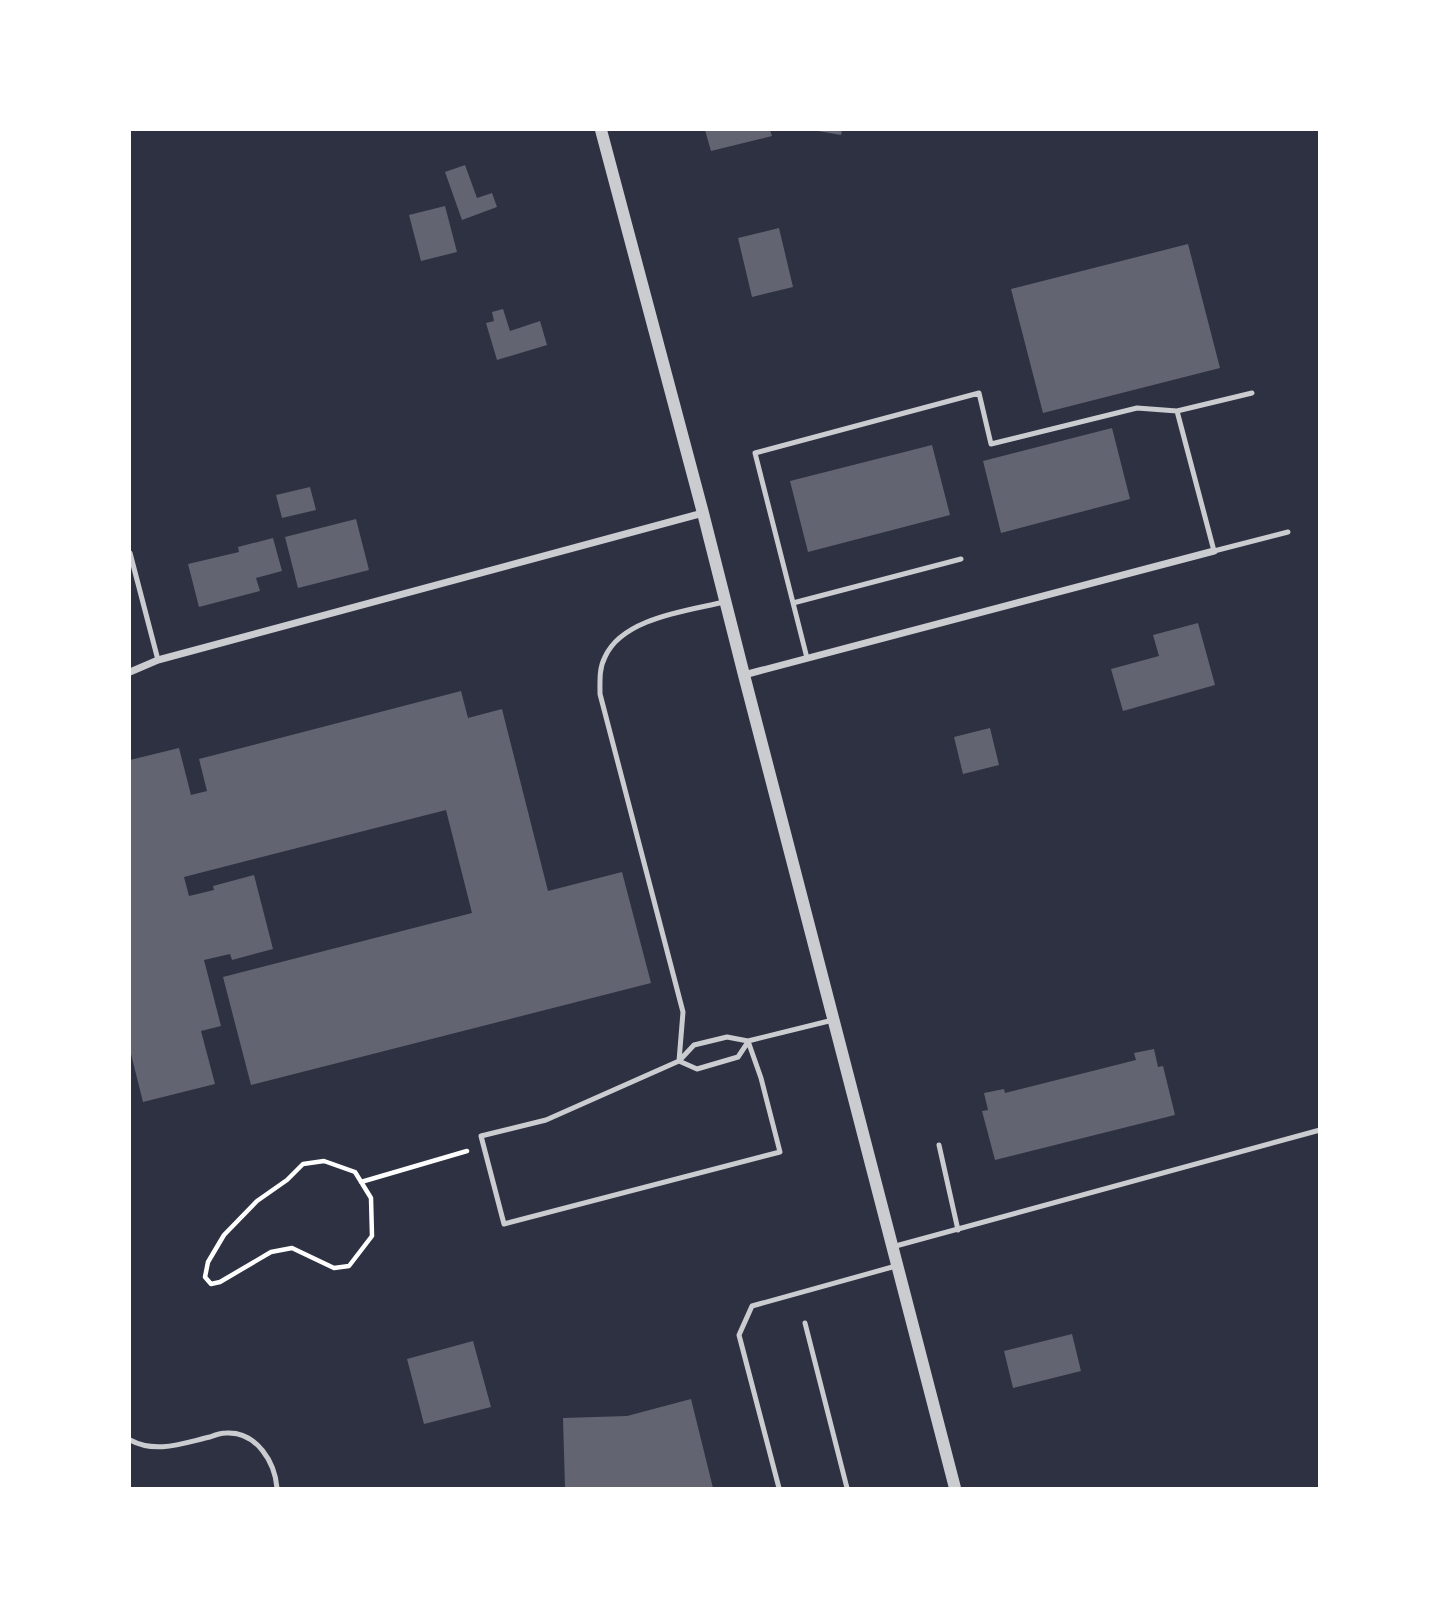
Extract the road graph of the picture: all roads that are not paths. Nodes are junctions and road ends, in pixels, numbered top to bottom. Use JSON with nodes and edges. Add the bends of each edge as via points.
{"nodes":[{"id":1,"x":601,"y":130,"type":"edge"},
{"id":2,"x":1252,"y":393,"type":"dead end"},
{"id":3,"x":1177,"y":411,"type":"junction"},
{"id":4,"x":703,"y":513,"type":"junction"},
{"id":5,"x":1289,"y":531,"type":"dead end"},
{"id":6,"x":1214,"y":551,"type":"junction"},
{"id":7,"x":130,"y":553,"type":"edge"},
{"id":8,"x":961,"y":559,"type":"dead end"},
{"id":9,"x":725,"y":602,"type":"junction"},
{"id":10,"x":793,"y":603,"type":"junction"},
{"id":11,"x":807,"y":658,"type":"junction"},
{"id":12,"x":158,"y":660,"type":"junction"},
{"id":13,"x":130,"y":672,"type":"edge"},
{"id":14,"x":744,"y":675,"type":"junction"},
{"id":15,"x":833,"y":1020,"type":"junction"},
{"id":16,"x":748,"y":1041,"type":"junction"},
{"id":17,"x":678,"y":1061,"type":"junction"},
{"id":18,"x":1320,"y":1130,"type":"edge"},
{"id":19,"x":939,"y":1145,"type":"dead end"},
{"id":20,"x":958,"y":1230,"type":"junction"},
{"id":21,"x":892,"y":1247,"type":"junction"},
{"id":22,"x":897,"y":1266,"type":"junction"},
{"id":23,"x":805,"y":1323,"type":"dead end"},
{"id":24,"x":130,"y":1440,"type":"edge"},
{"id":25,"x":277,"y":1489,"type":"edge"},
{"id":26,"x":779,"y":1489,"type":"edge"},
{"id":27,"x":847,"y":1489,"type":"edge"},
{"id":28,"x":955,"y":1489,"type":"edge"}],
"edges":[{"from":1,"to":4,"type":"street"},
{"from":2,"to":3,"type":"lane"},
{"from":3,"to":6,"type":"lane"},
{"from":3,"to":10,"type":"lane","via":[[1137,408],[991,444],[979,393],[755,453]]},
{"from":4,"to":9,"type":"street"},
{"from":4,"to":12,"type":"street"},
{"from":5,"to":6,"type":"lane"},
{"from":6,"to":11,"type":"street"},
{"from":7,"to":12,"type":"lane"},
{"from":8,"to":10,"type":"lane"},
{"from":9,"to":14,"type":"street"},
{"from":9,"to":17,"type":"lane","via":[[639,625],[618,638],[600,673],[600,694],[683,1012]]},
{"from":10,"to":11,"type":"lane"},
{"from":11,"to":14,"type":"street"},
{"from":12,"to":13,"type":"street"},
{"from":14,"to":15,"type":"street"},
{"from":15,"to":16,"type":"lane"},
{"from":15,"to":21,"type":"street"},
{"from":16,"to":17,"type":"lane","via":[[727,1037],[694,1045]]},
{"from":16,"to":17,"type":"lane","via":[[738,1057],[697,1069]]},
{"from":16,"to":17,"type":"lane","via":[[780,1152],[504,1224],[481,1136],[546,1120]]},
{"from":18,"to":20,"type":"lane"},
{"from":19,"to":20,"type":"lane"},
{"from":20,"to":21,"type":"lane"},
{"from":21,"to":22,"type":"street"},
{"from":22,"to":26,"type":"lane","via":[[752,1306],[739,1335]]},
{"from":22,"to":28,"type":"street"},
{"from":23,"to":27,"type":"lane"},
{"from":24,"to":25,"type":"lane","via":[[163,1448],[228,1432],[241,1435],[271,1461]]}]}
